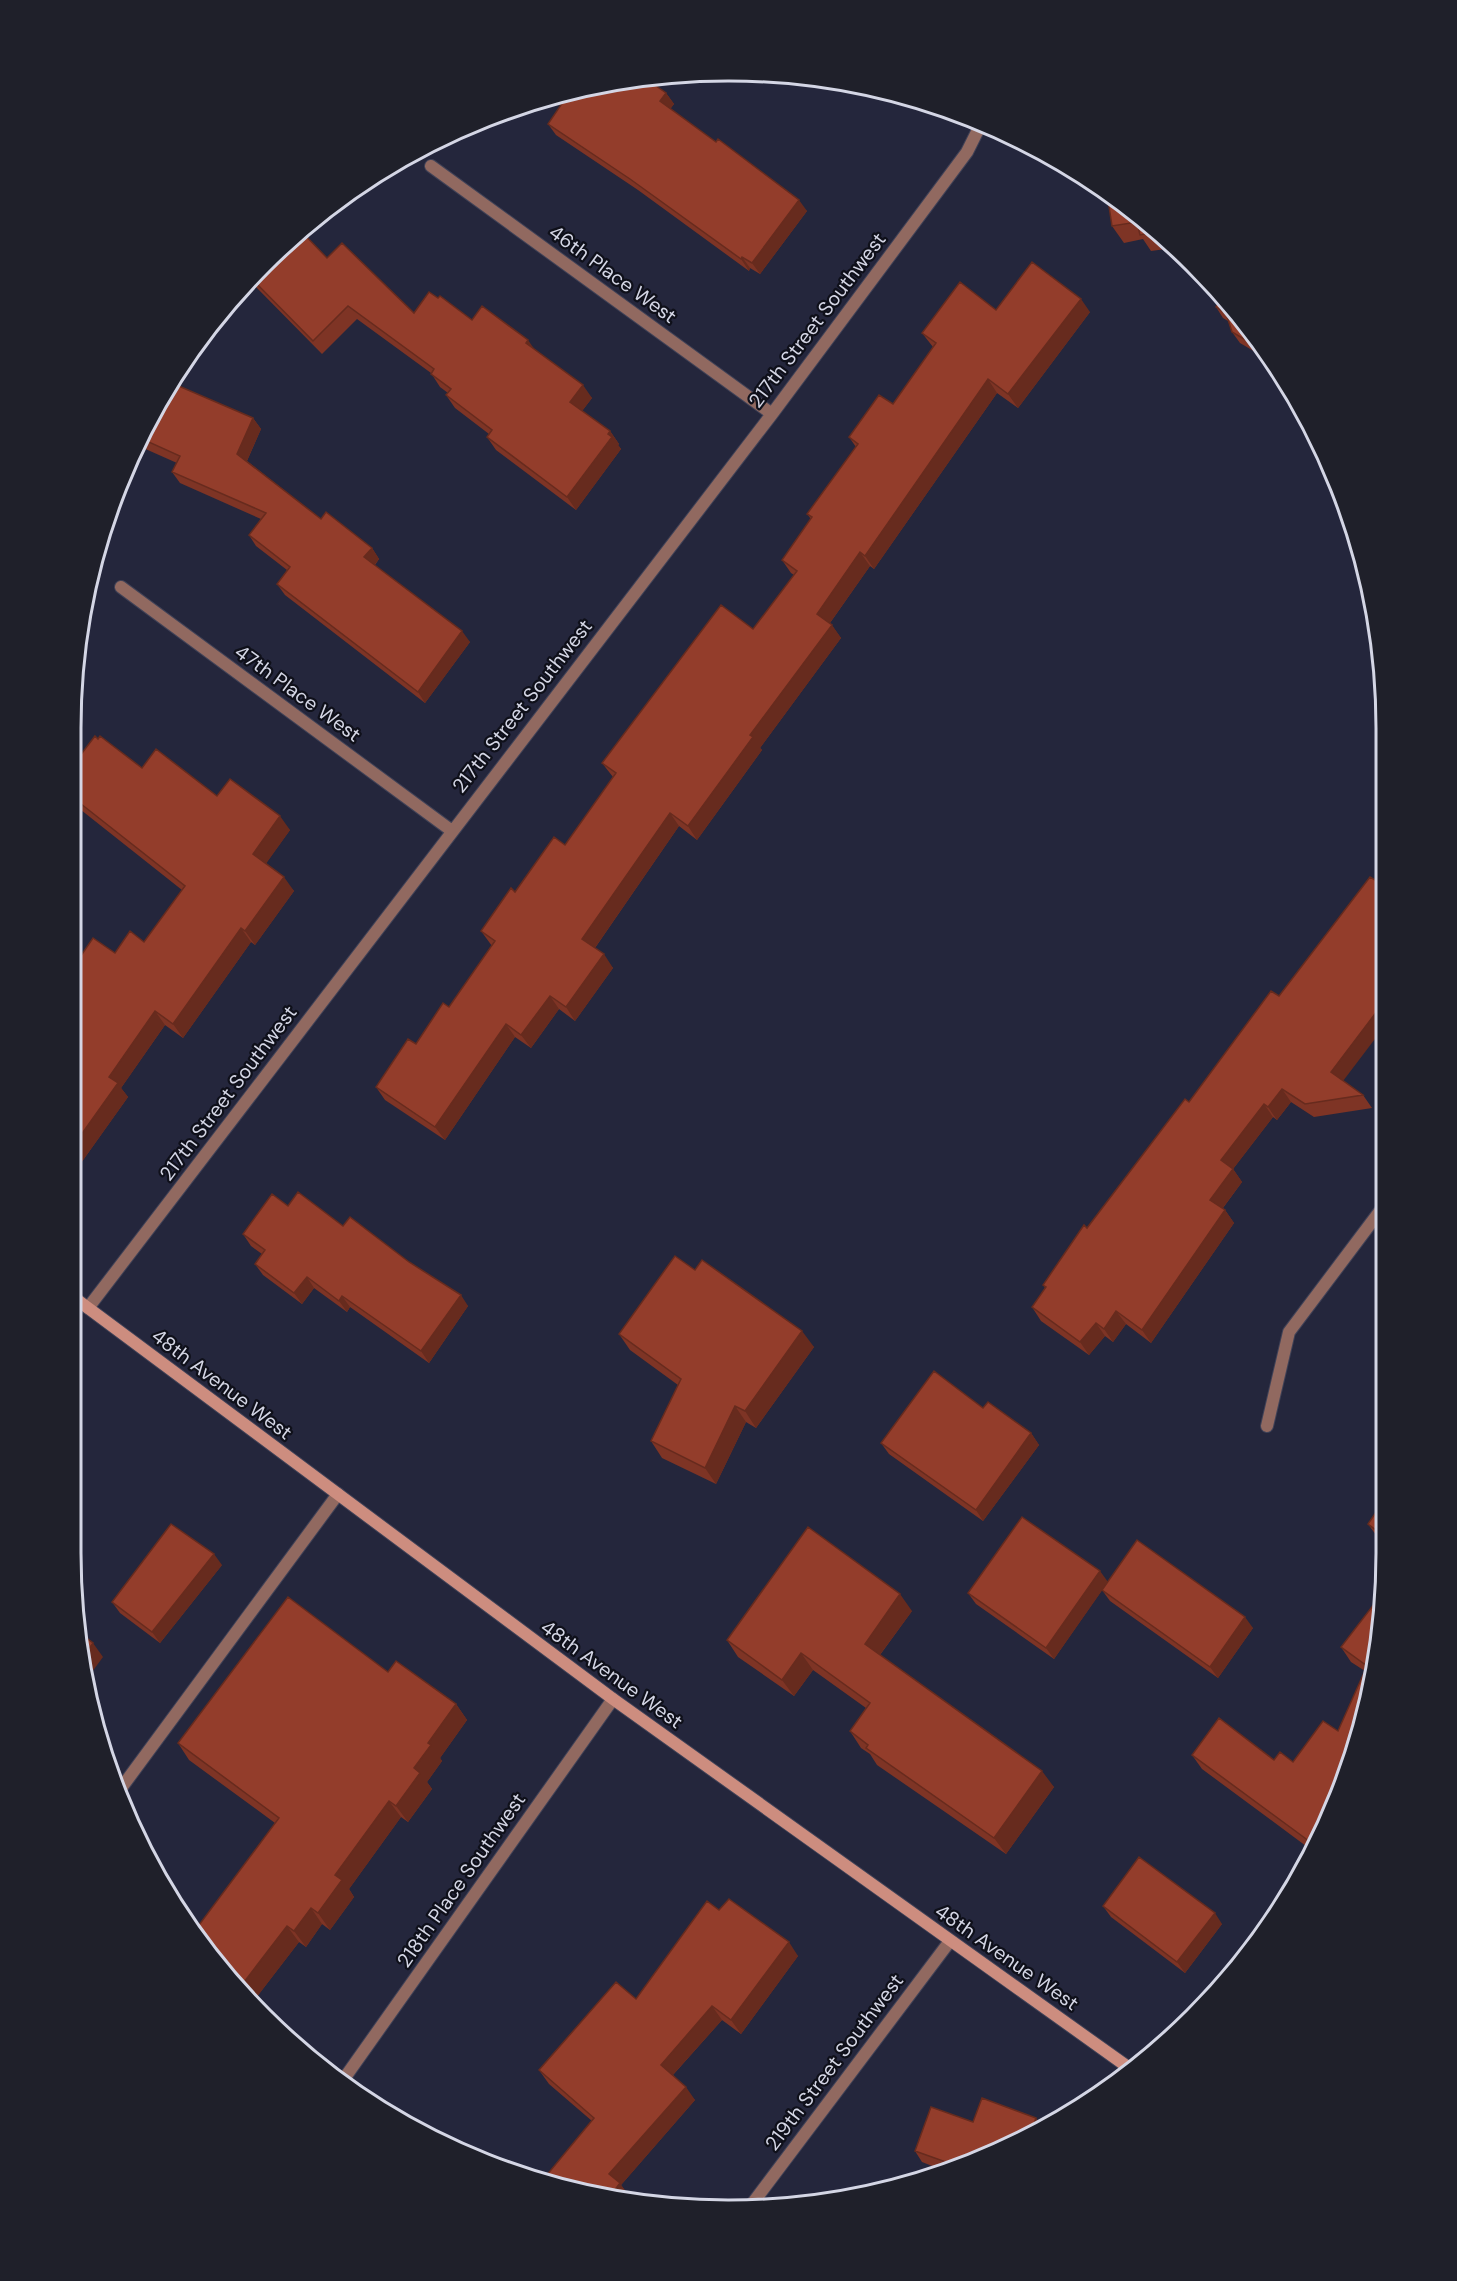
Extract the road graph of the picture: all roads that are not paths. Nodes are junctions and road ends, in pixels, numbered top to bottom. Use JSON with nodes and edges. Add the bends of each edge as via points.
{"nodes":[{"id":1,"x":978,"y":131,"type":"edge"},
{"id":2,"x":432,"y":166,"type":"dead end"},
{"id":3,"x":772,"y":414,"type":"junction"},
{"id":4,"x":121,"y":587,"type":"dead end"},
{"id":5,"x":452,"y":831,"type":"junction"},
{"id":6,"x":1376,"y":1216,"type":"edge"},
{"id":7,"x":81,"y":1303,"type":"edge"},
{"id":8,"x":88,"y":1308,"type":"junction"},
{"id":9,"x":1267,"y":1426,"type":"dead end"},
{"id":10,"x":338,"y":1494,"type":"junction"},
{"id":11,"x":613,"y":1699,"type":"junction"},
{"id":12,"x":124,"y":1784,"type":"edge"},
{"id":13,"x":950,"y":1941,"type":"junction"},
{"id":14,"x":1125,"y":2065,"type":"edge"},
{"id":15,"x":347,"y":2075,"type":"edge"},
{"id":16,"x":756,"y":2199,"type":"edge"}],
"edges":[{"from":1,"to":3,"type":"street","name":"217th Street Southwest","via":[[967,152]]},
{"from":2,"to":3,"type":"street","name":"46th Place West"},
{"from":3,"to":5,"type":"street","name":"217th Street Southwest"},
{"from":4,"to":5,"type":"street","name":"47th Place West"},
{"from":5,"to":8,"type":"street","name":"217th Street Southwest"},
{"from":6,"to":9,"type":"street","via":[[1289,1332]]},
{"from":7,"to":8,"type":"main road","name":"48th Avenue West"},
{"from":8,"to":10,"type":"main road","name":"48th Avenue West"},
{"from":10,"to":11,"type":"main road","name":"48th Avenue West"},
{"from":10,"to":12,"type":"street"},
{"from":11,"to":13,"type":"main road","name":"48th Avenue West"},
{"from":11,"to":15,"type":"street","name":"218th Place Southwest"},
{"from":13,"to":14,"type":"main road","name":"48th Avenue West"},
{"from":13,"to":16,"type":"street","name":"219th Street Southwest"}]}
